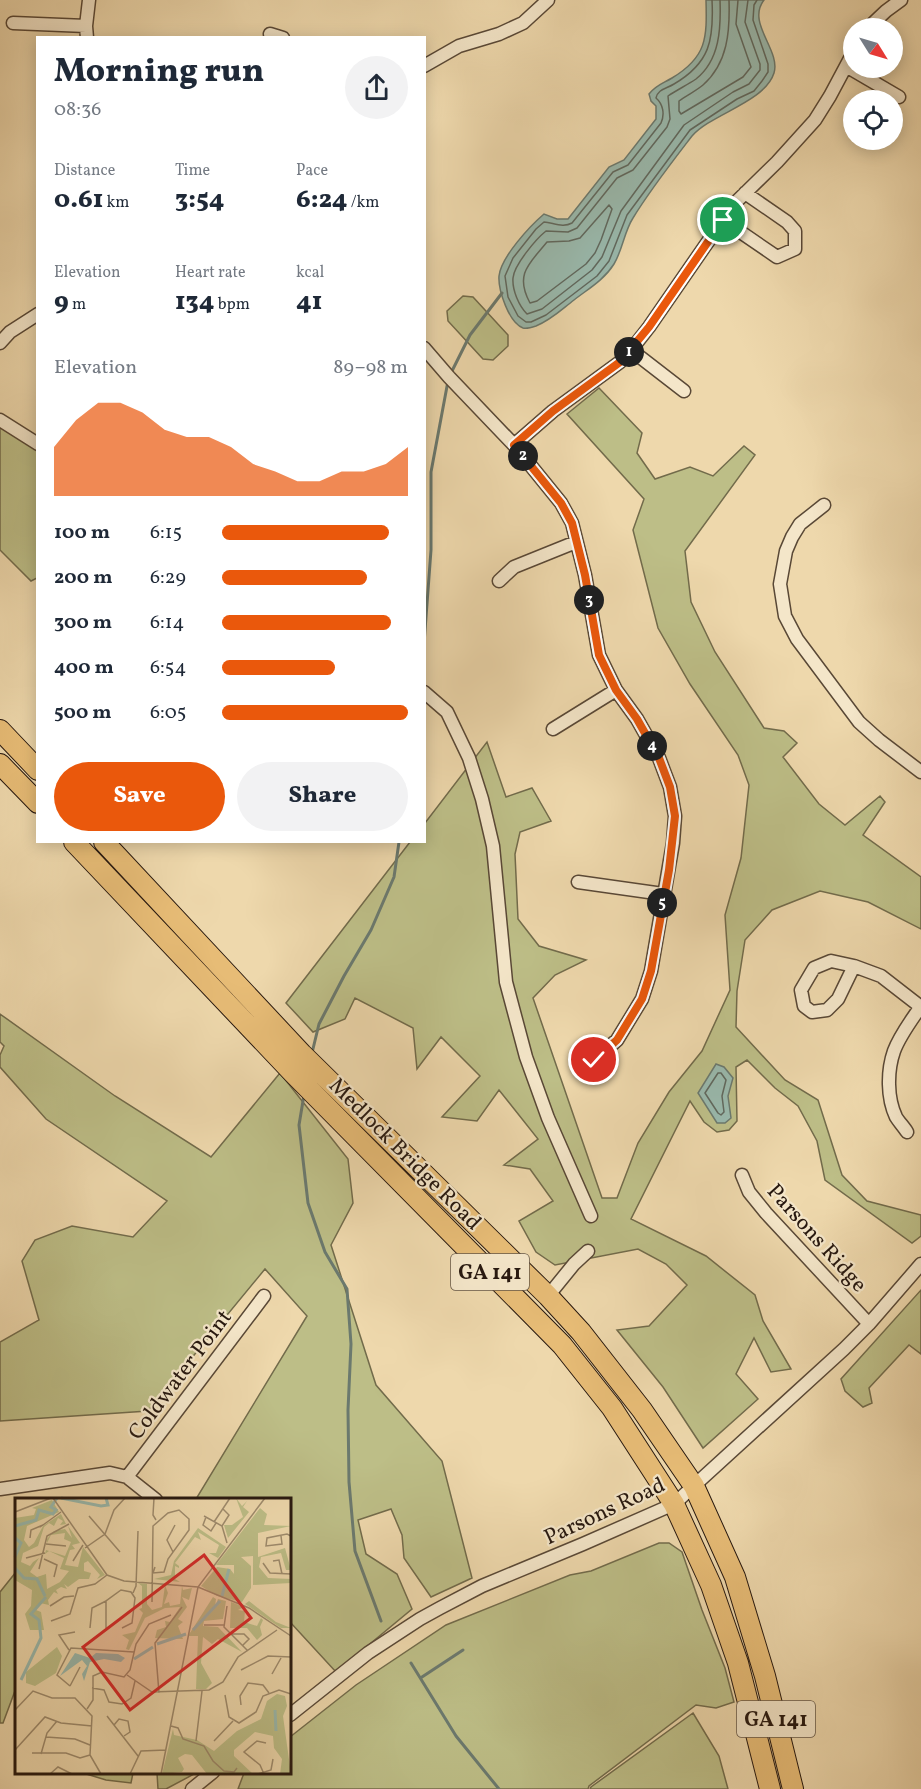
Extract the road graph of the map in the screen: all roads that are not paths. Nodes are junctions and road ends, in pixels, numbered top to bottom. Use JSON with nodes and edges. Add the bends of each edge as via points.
{"nodes":[{"id":1,"x":89,"y":0,"type":"edge"},
{"id":2,"x":548,"y":0,"type":"edge"},
{"id":3,"x":901,"y":0,"type":"edge"},
{"id":4,"x":879,"y":18,"type":"edge"},
{"id":5,"x":14,"y":23,"type":"dead end"},
{"id":6,"x":87,"y":32,"type":"edge"},
{"id":7,"x":270,"y":33,"type":"dead end"},
{"id":8,"x":278,"y":36,"type":"edge"},
{"id":9,"x":426,"y":65,"type":"edge"},
{"id":10,"x":843,"y":71,"type":"edge"},
{"id":11,"x":867,"y":78,"type":"edge"},
{"id":12,"x":887,"y":90,"type":"edge"},
{"id":13,"x":745,"y":193,"type":"junction"},
{"id":14,"x":723,"y":220,"type":"junction"},
{"id":15,"x":36,"y":315,"type":"edge"},
{"id":16,"x":0,"y":343,"type":"edge"},
{"id":17,"x":426,"y":350,"type":"edge"},
{"id":18,"x":631,"y":350,"type":"junction"},
{"id":19,"x":684,"y":391,"type":"dead end"},
{"id":20,"x":0,"y":420,"type":"edge"},
{"id":21,"x":36,"y":443,"type":"edge"},
{"id":22,"x":514,"y":445,"type":"junction"},
{"id":23,"x":824,"y":506,"type":"dead end"},
{"id":24,"x":576,"y":542,"type":"junction"},
{"id":25,"x":499,"y":581,"type":"dead end"},
{"id":26,"x":616,"y":690,"type":"junction"},
{"id":27,"x":426,"y":694,"type":"edge"},
{"id":28,"x":553,"y":729,"type":"dead end"},
{"id":29,"x":0,"y":730,"type":"edge"},
{"id":30,"x":0,"y":764,"type":"edge"},
{"id":31,"x":36,"y":768,"type":"edge"},
{"id":32,"x":921,"y":772,"type":"edge"},
{"id":33,"x":36,"y":801,"type":"edge"},
{"id":34,"x":75,"y":843,"type":"edge"},
{"id":35,"x":105,"y":843,"type":"edge"},
{"id":36,"x":578,"y":882,"type":"dead end"},
{"id":37,"x":663,"y":894,"type":"junction"},
{"id":38,"x":854,"y":966,"type":"junction"},
{"id":39,"x":921,"y":1007,"type":"edge"},
{"id":40,"x":594,"y":1060,"type":"dead end"},
{"id":41,"x":908,"y":1132,"type":"dead end"},
{"id":42,"x":742,"y":1175,"type":"dead end"},
{"id":43,"x":591,"y":1216,"type":"dead end"},
{"id":44,"x":588,"y":1251,"type":"dead end"},
{"id":45,"x":921,"y":1264,"type":"edge"},
{"id":46,"x":264,"y":1296,"type":"dead end"},
{"id":47,"x":548,"y":1296,"type":"junction"},
{"id":48,"x":869,"y":1324,"type":"junction"},
{"id":49,"x":127,"y":1477,"type":"junction"},
{"id":50,"x":694,"y":1486,"type":"junction"},
{"id":51,"x":0,"y":1489,"type":"edge"},
{"id":52,"x":153,"y":1498,"type":"edge"},
{"id":53,"x":674,"y":1504,"type":"junction"},
{"id":54,"x":291,"y":1714,"type":"edge"},
{"id":55,"x":212,"y":1774,"type":"edge"},
{"id":56,"x":192,"y":1789,"type":"edge"},
{"id":57,"x":770,"y":1789,"type":"edge"},
{"id":58,"x":793,"y":1789,"type":"edge"}],
"edges":[{"from":1,"to":6,"type":"street"},
{"from":2,"to":9,"type":"street","via":[[523,23],[459,46]]},
{"from":3,"to":4,"type":"street"},
{"from":5,"to":6,"type":"street"},
{"from":7,"to":8,"type":"street"},
{"from":10,"to":13,"type":"street","via":[[815,120]]},
{"from":11,"to":12,"type":"street"},
{"from":13,"to":14,"type":"street"},
{"from":13,"to":14,"type":"street","via":[[787,222],[795,231],[795,249],[777,257]]},
{"from":14,"to":18,"type":"street"},
{"from":15,"to":16,"type":"street"},
{"from":17,"to":22,"type":"street"},
{"from":18,"to":19,"type":"street"},
{"from":18,"to":22,"type":"street"},
{"from":20,"to":21,"type":"street"},
{"from":22,"to":24,"type":"street","via":[[561,503],[572,523]]},
{"from":23,"to":32,"type":"street","via":[[800,524],[786,551],[780,584],[785,616],[797,639],[859,722]]},
{"from":24,"to":25,"type":"street","via":[[514,567]]},
{"from":24,"to":26,"type":"street","via":[[599,655]]},
{"from":26,"to":28,"type":"street"},
{"from":26,"to":37,"type":"street","via":[[659,758],[670,787],[675,816]]},
{"from":27,"to":43,"type":"street","via":[[447,712],[472,769],[493,846],[506,982],[526,1057]]},
{"from":29,"to":31,"type":"highway"},
{"from":30,"to":33,"type":"highway"},
{"from":34,"to":53,"type":"highway","name":"Medlock Bridge Road","number":"GA 141","via":[[293,1073],[562,1345],[612,1408]]},
{"from":35,"to":47,"type":"highway","name":"Medlock Bridge Road","number":"GA 141","via":[[302,1054]]},
{"from":36,"to":37,"type":"street"},
{"from":37,"to":40,"type":"street","via":[[651,971],[642,999],[617,1040]]},
{"from":38,"to":38,"type":"street","via":[[831,961],[814,968],[801,990],[804,1006],[812,1012],[826,1010],[838,999]]},
{"from":38,"to":39,"type":"street","via":[[881,976]]},
{"from":39,"to":41,"type":"street","via":[[893,1053],[890,1078],[889,1095],[896,1117]]},
{"from":42,"to":48,"type":"street","name":"Parsons Ridge","via":[[748,1192]]},
{"from":44,"to":47,"type":"street"},
{"from":45,"to":48,"type":"street","name":"Parsons Road"},
{"from":46,"to":49,"type":"street","name":"Coldwater Point"},
{"from":47,"to":50,"type":"highway","name":"Medlock Bridge Road","number":"GA 141","via":[[642,1410]]},
{"from":48,"to":50,"type":"street","name":"Parsons Road"},
{"from":49,"to":51,"type":"street","via":[[110,1473]]},
{"from":49,"to":52,"type":"street"},
{"from":50,"to":53,"type":"street","name":"Parsons Road"},
{"from":50,"to":58,"type":"highway","name":"Medlock Bridge Road","number":"GA 141","via":[[735,1577]]},
{"from":53,"to":54,"type":"street","name":"Parsons Road","via":[[482,1586],[440,1608],[368,1653]]},
{"from":53,"to":57,"type":"highway","name":"Medlock Bridge Road","number":"GA 141","via":[[711,1585],[738,1663]]},
{"from":55,"to":56,"type":"street"}]}
